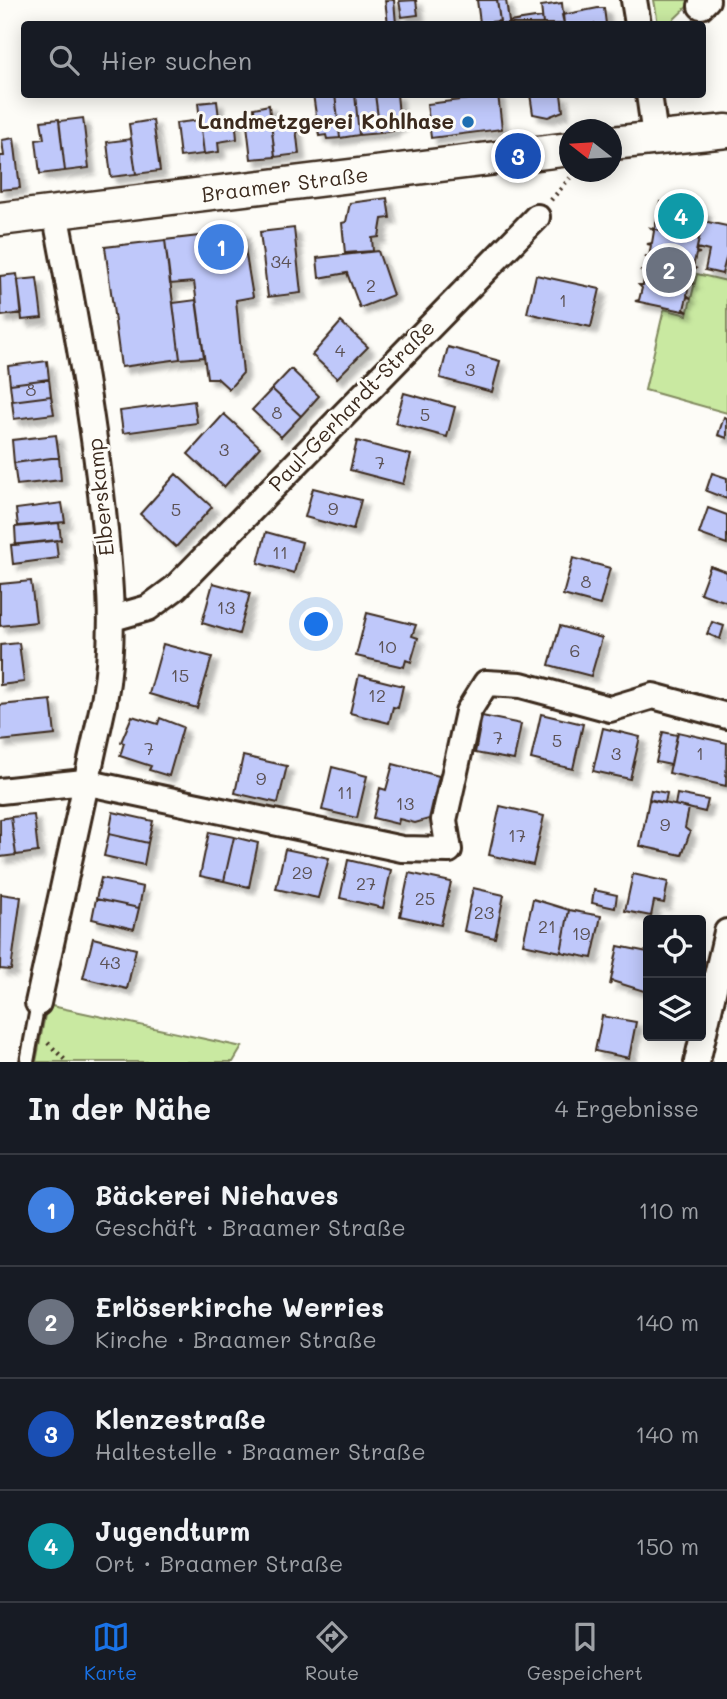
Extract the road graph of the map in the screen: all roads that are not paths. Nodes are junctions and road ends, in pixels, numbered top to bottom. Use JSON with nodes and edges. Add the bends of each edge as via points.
{"nodes":[{"id":1,"x":634,"y":0,"type":"edge"},
{"id":2,"x":638,"y":21,"type":"edge"},
{"id":3,"x":650,"y":98,"type":"edge"},
{"id":4,"x":727,"y":131,"type":"edge"},
{"id":5,"x":655,"y":136,"type":"junction"},
{"id":6,"x":622,"y":141,"type":"edge"},
{"id":7,"x":559,"y":150,"type":"edge"},
{"id":8,"x":55,"y":212,"type":"junction"},
{"id":9,"x":537,"y":217,"type":"road end"},
{"id":10,"x":0,"y":219,"type":"edge"},
{"id":11,"x":113,"y":618,"type":"junction"},
{"id":12,"x":727,"y":716,"type":"edge"},
{"id":13,"x":84,"y":782,"type":"junction"},
{"id":14,"x":0,"y":791,"type":"edge"},
{"id":15,"x":727,"y":932,"type":"edge"},
{"id":16,"x":38,"y":1003,"type":"joint"},
{"id":17,"x":27,"y":1062,"type":"edge"},
{"id":18,"x":697,"y":1062,"type":"edge"}],
"edges":[{"from":1,"to":2,"type":"street"},
{"from":3,"to":5,"type":"street"},
{"from":4,"to":5,"type":"street"},
{"from":5,"to":6,"type":"street"},
{"from":7,"to":8,"type":"street","name":"Braamer Straße"},
{"from":8,"to":10,"type":"street","name":"Braamer Straße"},
{"from":8,"to":11,"type":"street","name":"Elberskamp","via":[[93,418]]},
{"from":9,"to":11,"type":"street","name":"Paul-Gerhardt-Straße","via":[[175,589],[148,608]]},
{"from":11,"to":13,"type":"street","name":"Elberskamp","via":[[111,662]]},
{"from":12,"to":13,"type":"street","via":[[653,696],[610,709],[521,685],[486,683],[468,712],[444,820],[449,850],[402,849]]},
{"from":13,"to":14,"type":"street"},
{"from":13,"to":16,"type":"street","name":"Elberskamp"},
{"from":15,"to":18,"type":"street"},
{"from":16,"to":17,"type":"lane"}]}
